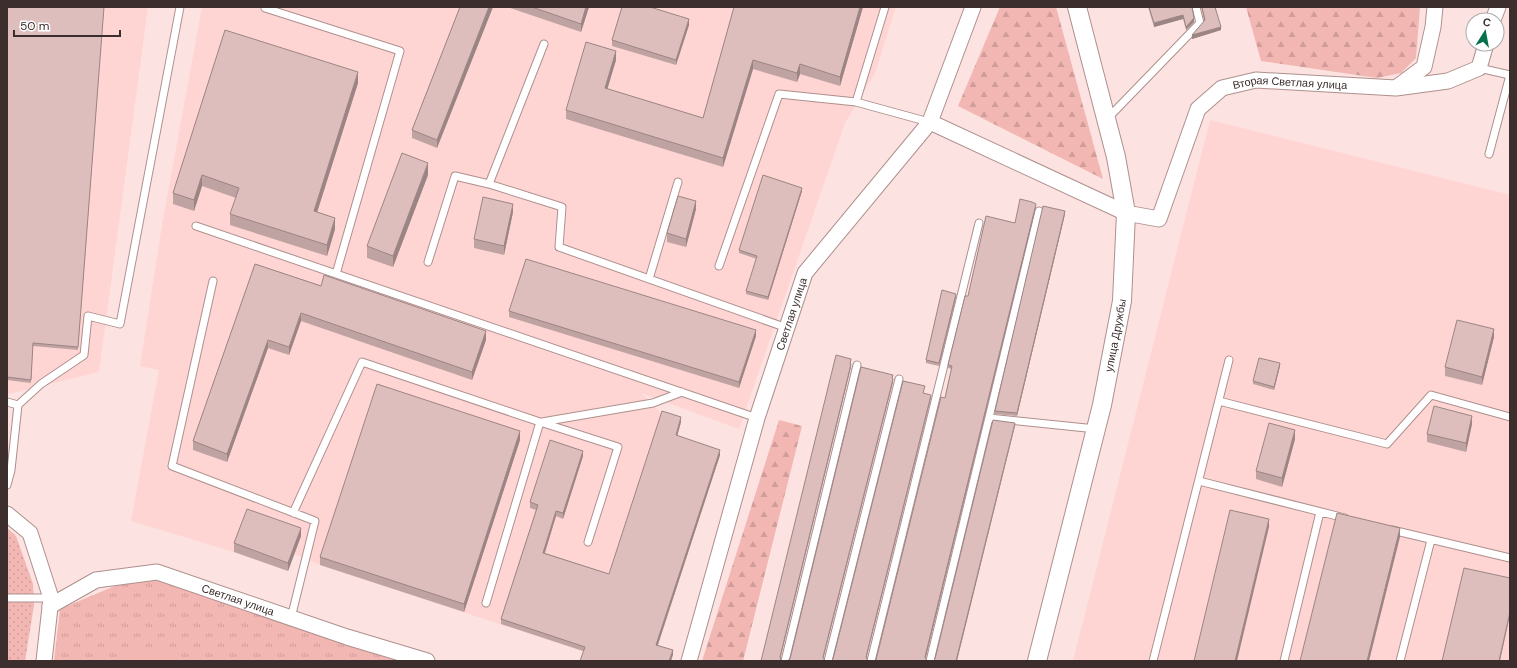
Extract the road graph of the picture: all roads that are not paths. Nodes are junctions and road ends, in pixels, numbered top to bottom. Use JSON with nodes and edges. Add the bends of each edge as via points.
{"nodes":[{"id":1,"x":180,"y":7,"type":"edge"},
{"id":2,"x":885,"y":7,"type":"edge"},
{"id":3,"x":972,"y":7,"type":"edge"},
{"id":4,"x":1077,"y":7,"type":"edge"},
{"id":5,"x":1196,"y":7,"type":"edge"},
{"id":6,"x":1435,"y":7,"type":"edge"},
{"id":7,"x":265,"y":8,"type":"edge"},
{"id":8,"x":544,"y":44,"type":"dead end"},
{"id":9,"x":1483,"y":52,"type":"edge"},
{"id":10,"x":1478,"y":68,"type":"junction"},
{"id":11,"x":1510,"y":75,"type":"edge"},
{"id":12,"x":1396,"y":88,"type":"junction"},
{"id":13,"x":856,"y":102,"type":"junction"},
{"id":14,"x":1106,"y":119,"type":"junction"},
{"id":15,"x":930,"y":122,"type":"junction"},
{"id":16,"x":1488,"y":154,"type":"dead end"},
{"id":17,"x":678,"y":182,"type":"dead end"},
{"id":18,"x":489,"y":184,"type":"junction"},
{"id":19,"x":1039,"y":211,"type":"dead end"},
{"id":20,"x":1126,"y":213,"type":"junction"},
{"id":21,"x":979,"y":223,"type":"dead end"},
{"id":22,"x":196,"y":226,"type":"dead end"},
{"id":23,"x":428,"y":262,"type":"dead end"},
{"id":24,"x":719,"y":266,"type":"dead end"},
{"id":25,"x":336,"y":274,"type":"junction"},
{"id":26,"x":649,"y":279,"type":"junction"},
{"id":27,"x":213,"y":281,"type":"dead end"},
{"id":28,"x":787,"y":328,"type":"junction"},
{"id":29,"x":1229,"y":360,"type":"dead end"},
{"id":30,"x":857,"y":365,"type":"dead end"},
{"id":31,"x":899,"y":379,"type":"dead end"},
{"id":32,"x":682,"y":392,"type":"junction"},
{"id":33,"x":1219,"y":401,"type":"junction"},
{"id":34,"x":7,"y":402,"type":"edge"},
{"id":35,"x":18,"y":405,"type":"junction"},
{"id":36,"x":1510,"y":417,"type":"edge"},
{"id":37,"x":757,"y":418,"type":"junction"},
{"id":38,"x":989,"y":418,"type":"junction"},
{"id":39,"x":540,"y":422,"type":"junction"},
{"id":40,"x":1096,"y":429,"type":"junction"},
{"id":41,"x":1199,"y":481,"type":"junction"},
{"id":42,"x":7,"y":485,"type":"edge"},
{"id":43,"x":1320,"y":512,"type":"junction"},
{"id":44,"x":294,"y":513,"type":"junction"},
{"id":45,"x":7,"y":514,"type":"edge"},
{"id":46,"x":1350,"y":519,"type":"edge"},
{"id":47,"x":1386,"y":528,"type":"edge"},
{"id":48,"x":1430,"y":540,"type":"junction"},
{"id":49,"x":588,"y":542,"type":"dead end"},
{"id":50,"x":1510,"y":558,"type":"edge"},
{"id":51,"x":7,"y":598,"type":"edge"},
{"id":52,"x":51,"y":602,"type":"junction"},
{"id":53,"x":486,"y":603,"type":"dead end"},
{"id":54,"x":291,"y":618,"type":"junction"},
{"id":55,"x":44,"y":661,"type":"edge"},
{"id":56,"x":428,"y":661,"type":"edge"},
{"id":57,"x":689,"y":661,"type":"edge"},
{"id":58,"x":785,"y":661,"type":"edge"},
{"id":59,"x":828,"y":661,"type":"edge"},
{"id":60,"x":871,"y":661,"type":"edge"},
{"id":61,"x":930,"y":661,"type":"edge"},
{"id":62,"x":1037,"y":661,"type":"edge"},
{"id":63,"x":1153,"y":661,"type":"edge"},
{"id":64,"x":1284,"y":661,"type":"edge"},
{"id":65,"x":1400,"y":661,"type":"edge"}],
"edges":[{"from":1,"to":35,"type":"lane","via":[[120,324],[88,316],[84,356],[41,384]]},
{"from":2,"to":13,"type":"lane"},
{"from":3,"to":15,"type":"street","name":"Светлая улица"},
{"from":4,"to":14,"type":"street","name":"улица Дружбы"},
{"from":5,"to":14,"type":"lane","via":[[1200,23]]},
{"from":6,"to":12,"type":"street","via":[[1424,67]]},
{"from":7,"to":25,"type":"lane","via":[[400,51]]},
{"from":8,"to":18,"type":"lane"},
{"from":9,"to":10,"type":"street"},
{"from":10,"to":11,"type":"lane"},
{"from":10,"to":12,"type":"street","name":"Вторая Светлая улица","via":[[1448,81]]},
{"from":11,"to":16,"type":"lane"},
{"from":12,"to":20,"type":"street","name":"Вторая Светлая улица","via":[[1256,80],[1222,88],[1198,109],[1159,219]]},
{"from":13,"to":15,"type":"lane"},
{"from":13,"to":24,"type":"lane","via":[[779,94]]},
{"from":14,"to":20,"type":"street","name":"улица Дружбы"},
{"from":15,"to":20,"type":"street"},
{"from":15,"to":28,"type":"street","name":"Светлая улица","via":[[805,273]]},
{"from":17,"to":26,"type":"lane"},
{"from":18,"to":23,"type":"lane","via":[[455,176]]},
{"from":18,"to":26,"type":"lane","via":[[562,207],[559,247]]},
{"from":19,"to":38,"type":"lane"},
{"from":20,"to":40,"type":"street","name":"улица Дружбы","via":[[1122,301]]},
{"from":21,"to":60,"type":"lane"},
{"from":22,"to":25,"type":"lane"},
{"from":25,"to":32,"type":"lane"},
{"from":26,"to":28,"type":"lane"},
{"from":27,"to":44,"type":"lane","via":[[172,466]]},
{"from":28,"to":37,"type":"street","name":"Светлая улица"},
{"from":29,"to":33,"type":"lane"},
{"from":30,"to":58,"type":"lane"},
{"from":31,"to":59,"type":"lane"},
{"from":32,"to":37,"type":"lane"},
{"from":32,"to":39,"type":"lane","via":[[653,403]]},
{"from":33,"to":36,"type":"lane","via":[[1387,444],[1431,395]]},
{"from":33,"to":41,"type":"lane"},
{"from":34,"to":35,"type":"lane"},
{"from":35,"to":42,"type":"lane"},
{"from":37,"to":57,"type":"street","name":"Светлая улица"},
{"from":38,"to":40,"type":"lane"},
{"from":38,"to":61,"type":"lane"},
{"from":39,"to":44,"type":"lane","via":[[362,362]]},
{"from":39,"to":49,"type":"lane","via":[[618,447]]},
{"from":39,"to":53,"type":"lane"},
{"from":40,"to":62,"type":"street","name":"улица Дружбы"},
{"from":41,"to":43,"type":"lane"},
{"from":41,"to":63,"type":"lane"},
{"from":43,"to":46,"type":"lane"},
{"from":43,"to":64,"type":"lane"},
{"from":44,"to":54,"type":"lane","via":[[315,521]]},
{"from":45,"to":52,"type":"street","via":[[30,533]]},
{"from":47,"to":48,"type":"lane"},
{"from":48,"to":50,"type":"lane"},
{"from":48,"to":65,"type":"lane"},
{"from":51,"to":52,"type":"lane"},
{"from":52,"to":54,"type":"street","name":"Светлая улица","via":[[96,580],[157,572]]},
{"from":52,"to":55,"type":"street"},
{"from":54,"to":56,"type":"street","name":"Светлая улица"}]}
